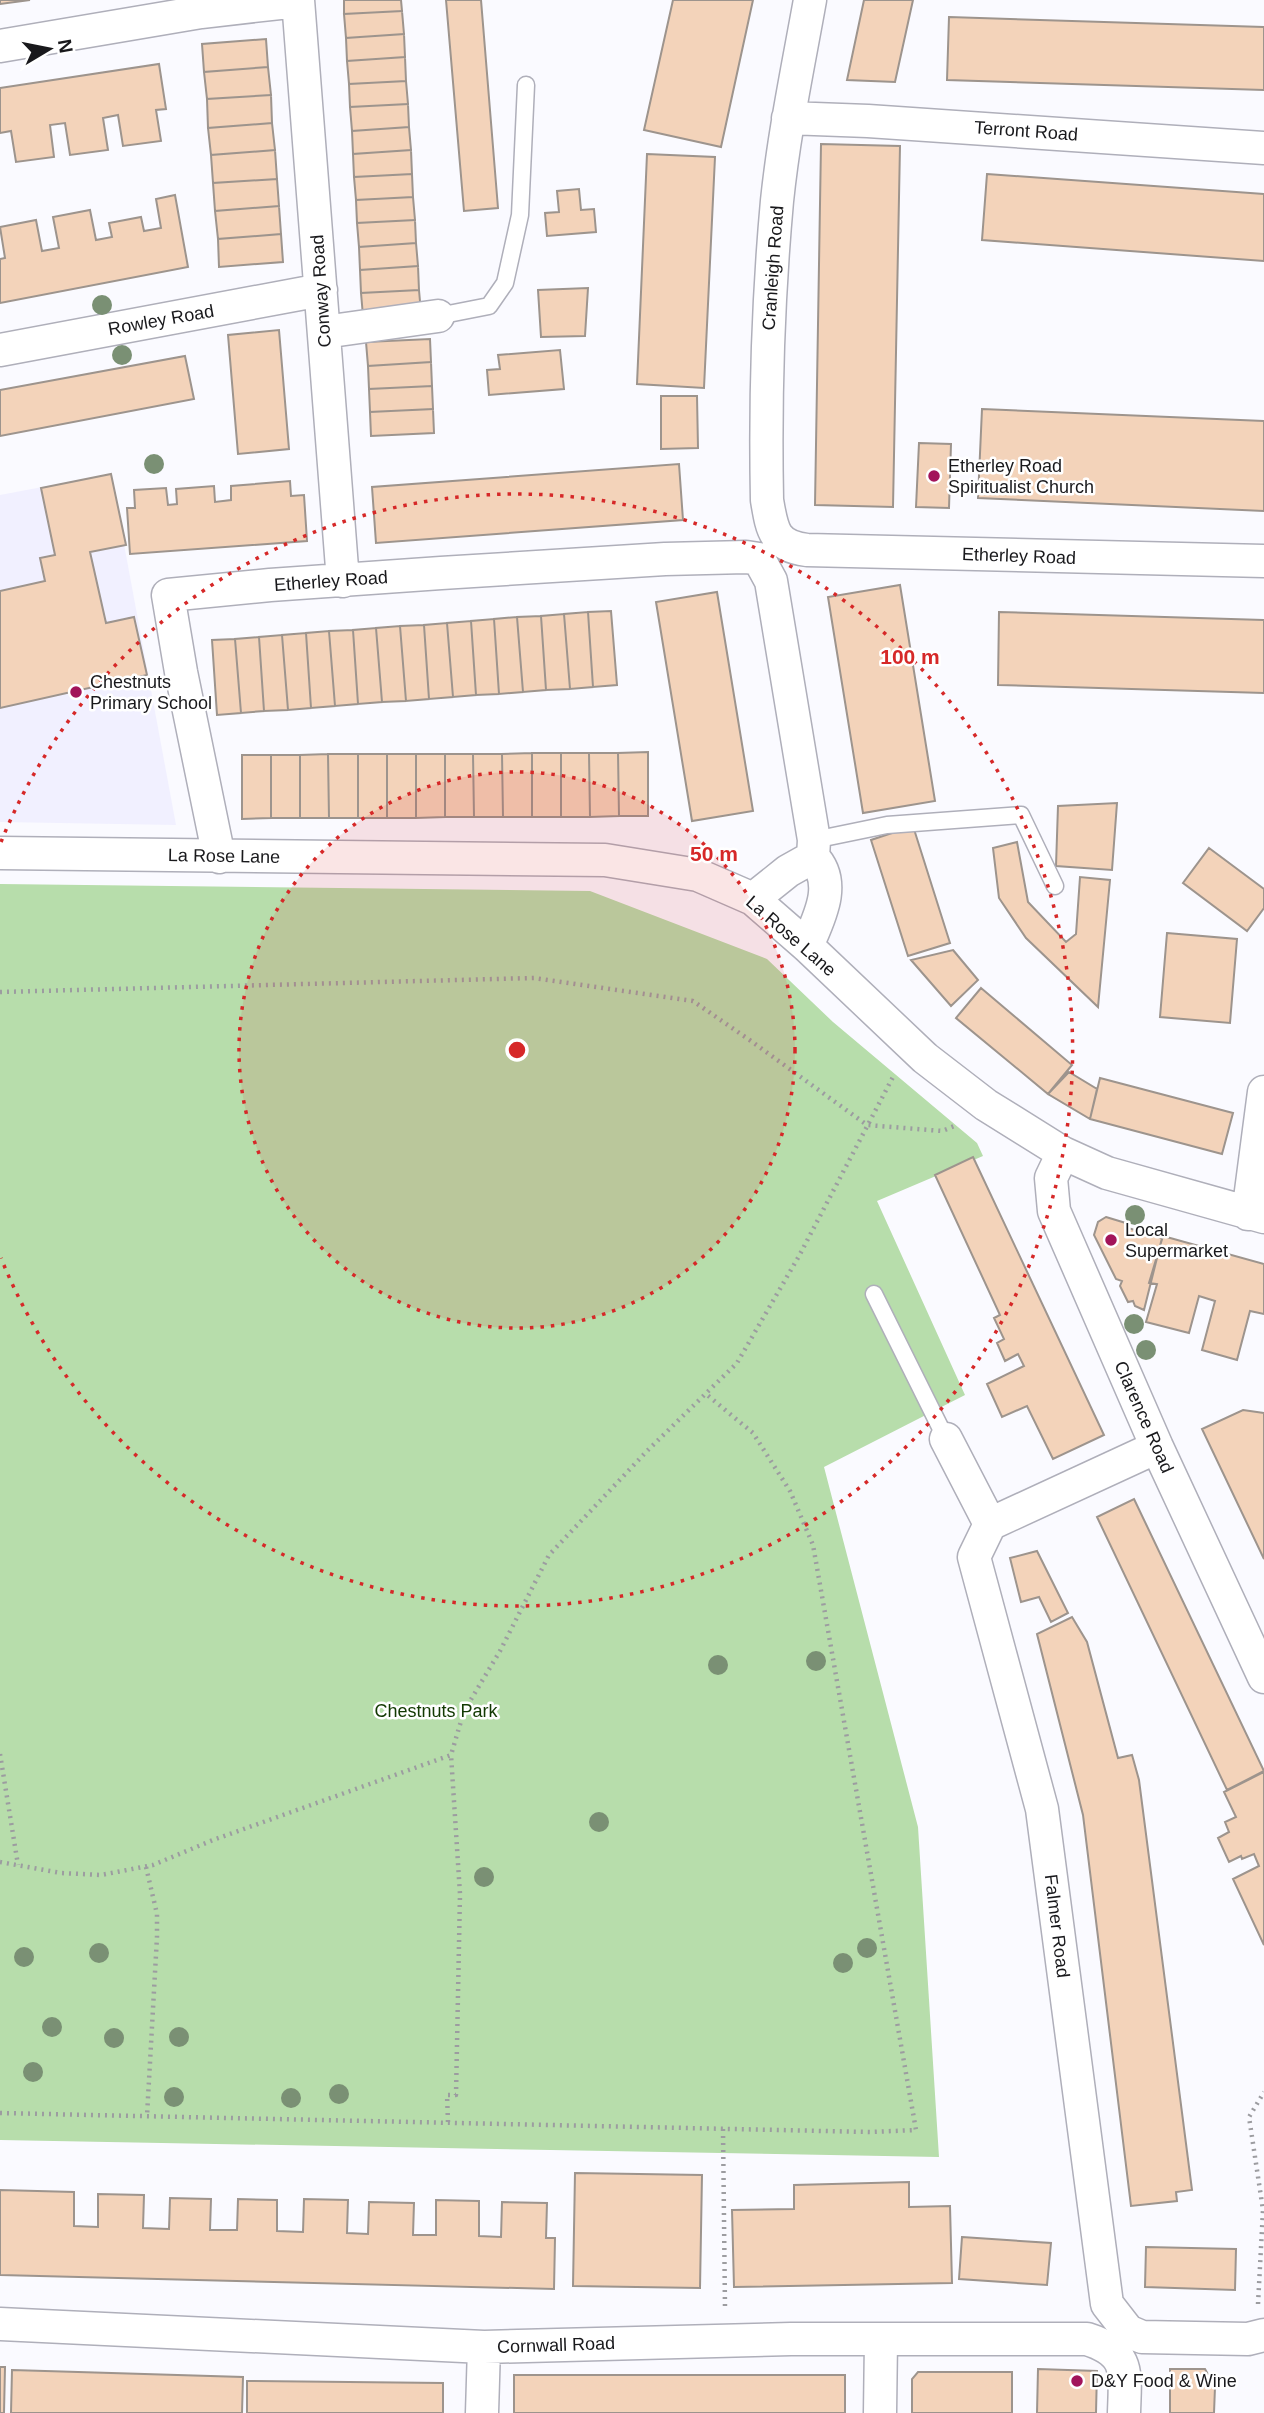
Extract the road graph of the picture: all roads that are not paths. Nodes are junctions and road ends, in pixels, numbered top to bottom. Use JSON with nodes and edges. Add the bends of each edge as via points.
{"nodes":[{"id":1,"x":298,"y":0,"type":"edge"},
{"id":2,"x":810,"y":0,"type":"edge"},
{"id":3,"x":0,"y":46,"type":"edge"},
{"id":4,"x":526,"y":85,"type":"dead end"},
{"id":5,"x":788,"y":118,"type":"junction"},
{"id":6,"x":1264,"y":148,"type":"edge"},
{"id":7,"x":321,"y":290,"type":"junction"},
{"id":8,"x":438,"y":316,"type":"joint"},
{"id":9,"x":324,"y":332,"type":"junction"},
{"id":10,"x":0,"y":350,"type":"edge"},
{"id":11,"x":769,"y":548,"type":"junction"},
{"id":12,"x":1264,"y":561,"type":"edge"},
{"id":13,"x":343,"y":581,"type":"junction"},
{"id":14,"x":813,"y":849,"type":"junction"},
{"id":15,"x":0,"y":853,"type":"edge"},
{"id":16,"x":219,"y":857,"type":"junction"},
{"id":17,"x":1055,"y":886,"type":"dead end"},
{"id":18,"x":753,"y":899,"type":"junction"},
{"id":19,"x":807,"y":946,"type":"junction"},
{"id":20,"x":1264,"y":1092,"type":"edge"},
{"id":21,"x":1063,"y":1153,"type":"junction"},
{"id":22,"x":1256,"y":1215,"type":"edge"},
{"id":23,"x":874,"y":1294,"type":"dead end"},
{"id":24,"x":946,"y":1438,"type":"joint"},
{"id":25,"x":1157,"y":1447,"type":"junction"},
{"id":26,"x":990,"y":1524,"type":"junction"},
{"id":27,"x":1264,"y":1677,"type":"edge"},
{"id":28,"x":0,"y":2324,"type":"edge"},
{"id":29,"x":1260,"y":2335,"type":"edge"},
{"id":30,"x":881,"y":2340,"type":"junction"},
{"id":31,"x":1119,"y":2340,"type":"junction"},
{"id":32,"x":484,"y":2347,"type":"junction"},
{"id":33,"x":482,"y":2413,"type":"edge"},
{"id":34,"x":880,"y":2413,"type":"edge"},
{"id":35,"x":1124,"y":2413,"type":"edge"}],
"edges":[{"from":1,"to":3,"type":"street"},
{"from":1,"to":7,"type":"street","name":"Conway Road"},
{"from":2,"to":5,"type":"street","name":"Cranleigh Road"},
{"from":4,"to":8,"type":"lane","via":[[520,215],[505,283],[489,306]]},
{"from":5,"to":6,"type":"street","name":"Terront Road"},
{"from":5,"to":11,"type":"street","name":"Cranleigh Road","via":[[768,324]]},
{"from":7,"to":9,"type":"street","name":"Conway Road"},
{"from":7,"to":10,"type":"street","name":"Rowley Road"},
{"from":8,"to":9,"type":"street"},
{"from":9,"to":13,"type":"street","name":"Conway Road"},
{"from":11,"to":12,"type":"street","name":"Etherley Road"},
{"from":11,"to":13,"type":"street","name":"Etherley Road","via":[[746,557]]},
{"from":11,"to":14,"type":"street","name":"Cranleigh Road"},
{"from":13,"to":16,"type":"street","name":"Etherley Road","via":[[168,595]]},
{"from":14,"to":17,"type":"lane","via":[[887,825],[1021,816]]},
{"from":14,"to":18,"type":"street"},
{"from":14,"to":19,"type":"street","name":"Cranleigh Road","via":[[825,878],[825,904]]},
{"from":15,"to":16,"type":"street","name":"La Rose Lane"},
{"from":16,"to":18,"type":"street","name":"La Rose Lane","via":[[605,860],[698,875]]},
{"from":18,"to":19,"type":"street","name":"La Rose Lane"},
{"from":19,"to":21,"type":"street","name":"La Rose Lane","via":[[925,1058],[986,1105]]},
{"from":20,"to":22,"type":"street"},
{"from":21,"to":22,"type":"street","name":"La Rose Lane","via":[[1107,1173]]},
{"from":21,"to":25,"type":"street","name":"Clarence Road","via":[[1051,1178],[1054,1211]]},
{"from":23,"to":24,"type":"lane"},
{"from":24,"to":26,"type":"street"},
{"from":25,"to":26,"type":"street"},
{"from":25,"to":27,"type":"street","name":"Clarence Road"},
{"from":26,"to":31,"type":"street","name":"Falmer Road","via":[[974,1557],[1042,1809],[1103,2289]]},
{"from":28,"to":32,"type":"street","name":"Cornwall Road"},
{"from":29,"to":31,"type":"street","name":"Cornwall Road","via":[[1248,2339]]},
{"from":30,"to":31,"type":"street","name":"Cornwall Road"},
{"from":30,"to":32,"type":"street","name":"Cornwall Road"},
{"from":30,"to":34,"type":"street"},
{"from":31,"to":35,"type":"street","name":"Falmer Road","via":[[1125,2369]]},
{"from":32,"to":33,"type":"street"}]}
